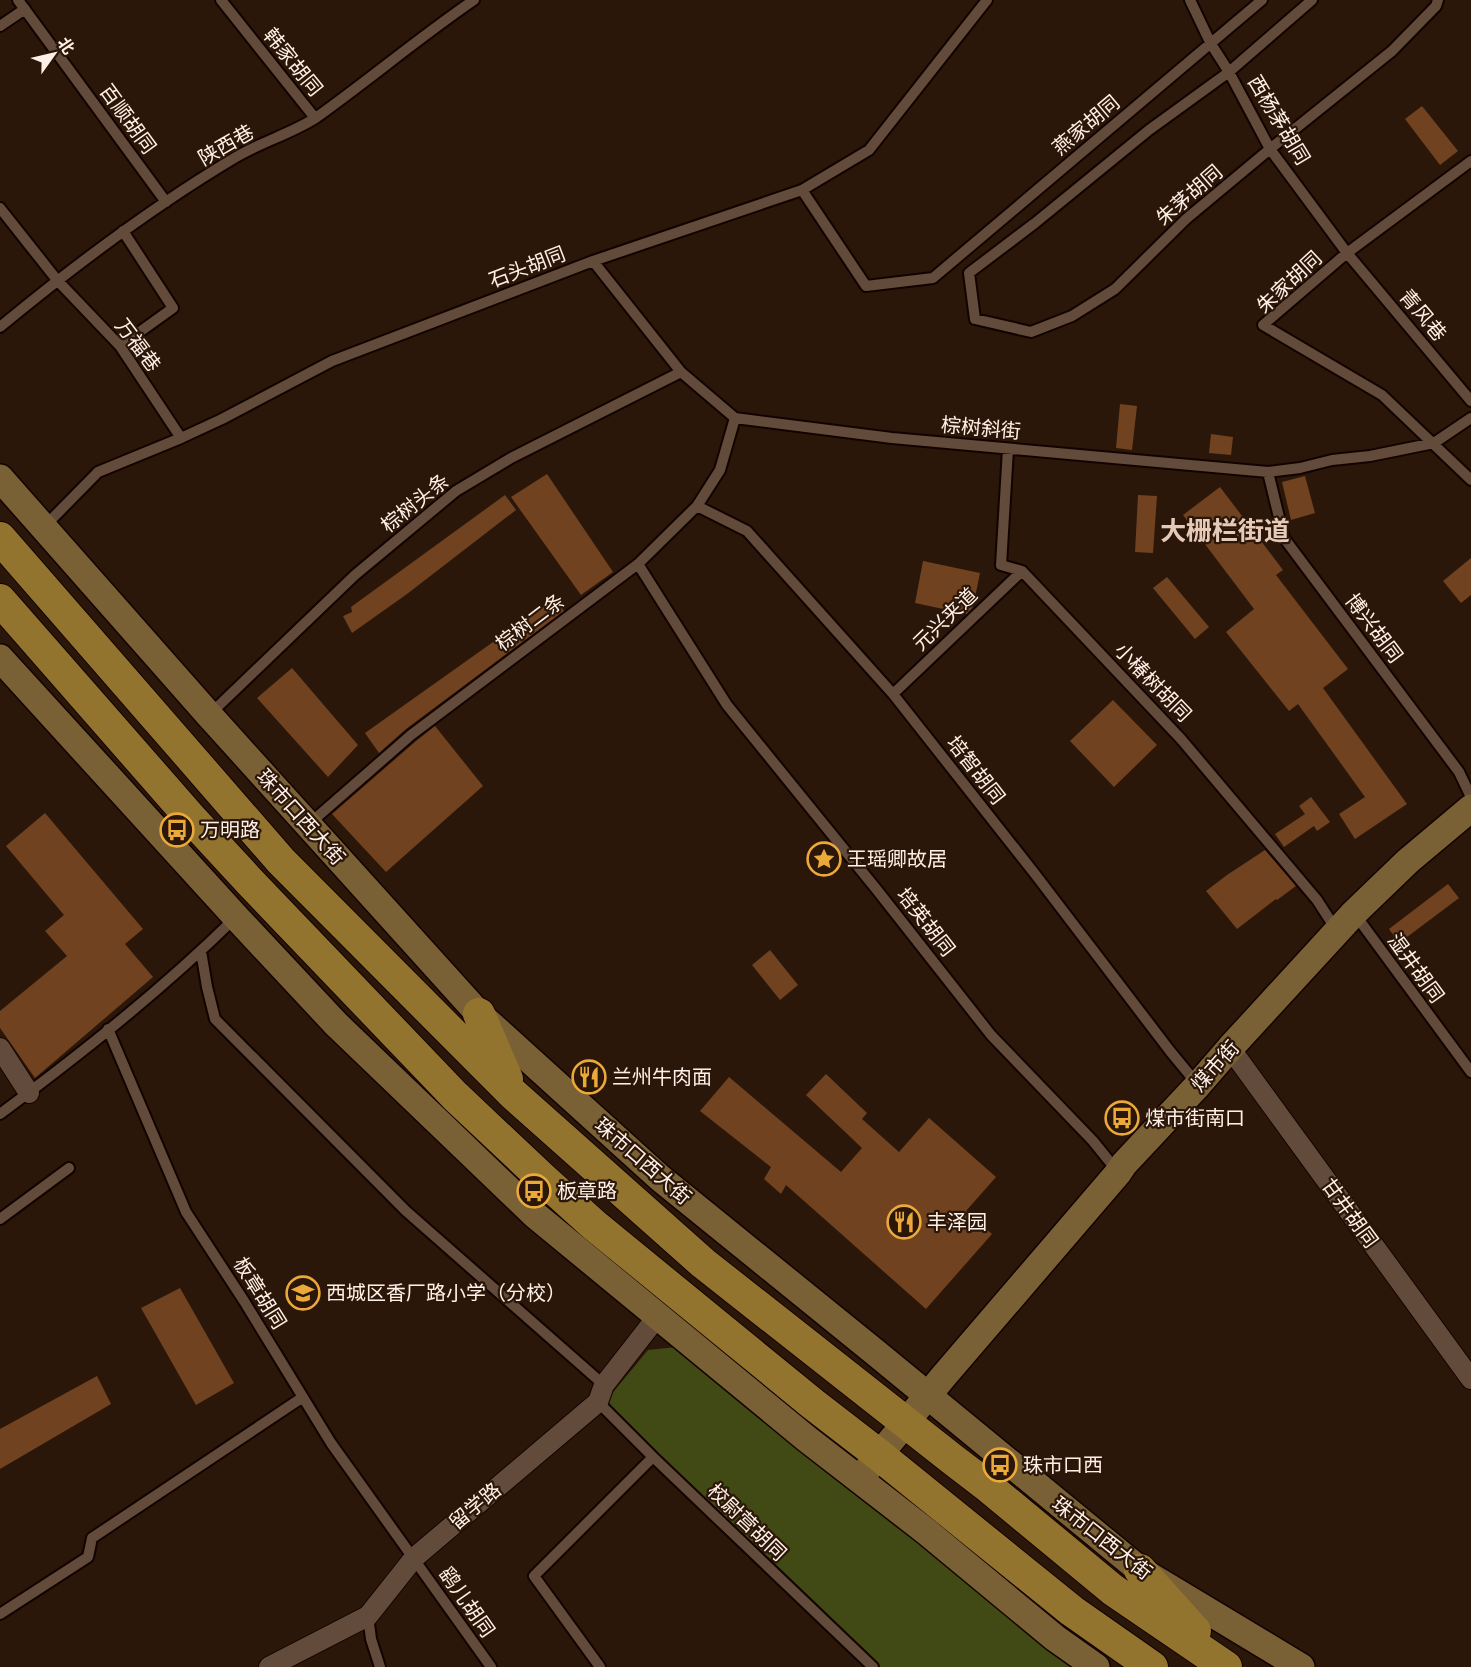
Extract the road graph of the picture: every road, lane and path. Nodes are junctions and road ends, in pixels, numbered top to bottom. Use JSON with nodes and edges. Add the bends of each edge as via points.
{"nodes":[{"id":1,"x":221,"y":0,"type":"edge"},
{"id":2,"x":474,"y":0,"type":"edge"},
{"id":3,"x":987,"y":0,"type":"edge"},
{"id":4,"x":1190,"y":0,"type":"edge"},
{"id":5,"x":1262,"y":0,"type":"edge"},
{"id":6,"x":1312,"y":0,"type":"edge"},
{"id":7,"x":1438,"y":0,"type":"edge"},
{"id":8,"x":21,"y":4,"type":"edge"},
{"id":9,"x":0,"y":26,"type":"edge"},
{"id":10,"x":1211,"y":44,"type":"junction"},
{"id":11,"x":1229,"y":72,"type":"junction"},
{"id":12,"x":315,"y":118,"type":"junction"},
{"id":13,"x":1270,"y":149,"type":"junction"},
{"id":14,"x":1471,"y":161,"type":"edge"},
{"id":15,"x":802,"y":190,"type":"junction"},
{"id":16,"x":166,"y":202,"type":"junction"},
{"id":17,"x":0,"y":208,"type":"edge"},
{"id":18,"x":123,"y":231,"type":"junction"},
{"id":19,"x":1347,"y":253,"type":"junction"},
{"id":20,"x":593,"y":261,"type":"junction"},
{"id":21,"x":57,"y":280,"type":"junction"},
{"id":22,"x":0,"y":327,"type":"edge"},
{"id":23,"x":120,"y":346,"type":"junction"},
{"id":24,"x":681,"y":372,"type":"junction"},
{"id":25,"x":1471,"y":401,"type":"edge"},
{"id":26,"x":735,"y":418,"type":"junction"},
{"id":27,"x":1471,"y":418,"type":"edge"},
{"id":28,"x":181,"y":438,"type":"junction"},
{"id":29,"x":1434,"y":443,"type":"junction"},
{"id":30,"x":1008,"y":449,"type":"junction"},
{"id":31,"x":1268,"y":472,"type":"junction"},
{"id":32,"x":0,"y":478,"type":"edge"},
{"id":33,"x":1471,"y":480,"type":"edge"},
{"id":34,"x":697,"y":506,"type":"junction"},
{"id":35,"x":43,"y":527,"type":"junction"},
{"id":36,"x":0,"y":538,"type":"edge"},
{"id":37,"x":638,"y":564,"type":"junction"},
{"id":38,"x":1022,"y":571,"type":"junction"},
{"id":39,"x":0,"y":600,"type":"edge"},
{"id":40,"x":0,"y":658,"type":"edge"},
{"id":41,"x":893,"y":694,"type":"junction"},
{"id":42,"x":209,"y":715,"type":"junction"},
{"id":43,"x":1471,"y":797,"type":"edge"},
{"id":44,"x":1471,"y":808,"type":"edge"},
{"id":45,"x":307,"y":825,"type":"junction"},
{"id":46,"x":236,"y":917,"type":"junction"},
{"id":47,"x":1346,"y":922,"type":"junction"},
{"id":48,"x":201,"y":951,"type":"junction"},
{"id":49,"x":479,"y":1014,"type":"junction"},
{"id":50,"x":108,"y":1029,"type":"junction"},
{"id":51,"x":0,"y":1048,"type":"edge"},
{"id":52,"x":1230,"y":1048,"type":"junction"},
{"id":53,"x":1471,"y":1072,"type":"edge"},
{"id":54,"x":1198,"y":1085,"type":"junction"},
{"id":55,"x":28,"y":1093,"type":"junction"},
{"id":56,"x":513,"y":1094,"type":"junction"},
{"id":57,"x":0,"y":1114,"type":"edge"},
{"id":58,"x":69,"y":1168,"type":"dead end"},
{"id":59,"x":1118,"y":1173,"type":"junction"},
{"id":60,"x":0,"y":1219,"type":"edge"},
{"id":61,"x":657,"y":1317,"type":"junction"},
{"id":62,"x":1471,"y":1379,"type":"edge"},
{"id":63,"x":601,"y":1393,"type":"junction"},
{"id":64,"x":928,"y":1396,"type":"junction"},
{"id":65,"x":303,"y":1397,"type":"junction"},
{"id":66,"x":905,"y":1422,"type":"junction"},
{"id":67,"x":879,"y":1455,"type":"junction"},
{"id":68,"x":653,"y":1457,"type":"junction"},
{"id":69,"x":859,"y":1479,"type":"junction"},
{"id":70,"x":414,"y":1558,"type":"junction"},
{"id":71,"x":1140,"y":1570,"type":"junction"},
{"id":72,"x":1072,"y":1611,"type":"junction"},
{"id":73,"x":0,"y":1614,"type":"edge"},
{"id":74,"x":368,"y":1616,"type":"junction"},
{"id":75,"x":269,"y":1667,"type":"edge"},
{"id":76,"x":380,"y":1667,"type":"edge"},
{"id":77,"x":491,"y":1667,"type":"edge"},
{"id":78,"x":600,"y":1667,"type":"edge"},
{"id":79,"x":873,"y":1667,"type":"edge"},
{"id":80,"x":1096,"y":1667,"type":"edge"},
{"id":81,"x":1122,"y":1667,"type":"edge"},
{"id":82,"x":1152,"y":1667,"type":"edge"},
{"id":83,"x":1227,"y":1667,"type":"edge"},
{"id":84,"x":1301,"y":1667,"type":"edge"}],
"edges":[{"from":1,"to":12,"type":"lane","name":"韩家胡同"},
{"from":2,"to":12,"type":"lane","name":"陕西巷"},
{"from":3,"to":15,"type":"lane","name":"石头胡同","via":[[869,150]]},
{"from":4,"to":10,"type":"lane","name":"西杨茅胡同"},
{"from":5,"to":10,"type":"lane","name":"燕家胡同"},
{"from":6,"to":11,"type":"lane"},
{"from":7,"to":13,"type":"lane","name":"朱茅胡同","via":[[1392,51]]},
{"from":8,"to":9,"type":"lane"},
{"from":8,"to":16,"type":"lane","name":"百顺胡同"},
{"from":10,"to":11,"type":"lane","name":"西杨茅胡同"},
{"from":10,"to":15,"type":"lane","name":"燕家胡同","via":[[933,278],[867,285]]},
{"from":11,"to":13,"type":"lane","name":"西杨茅胡同"},
{"from":11,"to":13,"type":"lane","name":"朱茅胡同","via":[[1149,130],[969,273],[975,319],[1031,332],[1072,316],[1115,290],[1186,219]]},
{"from":12,"to":16,"type":"lane","name":"陕西巷","via":[[238,156]]},
{"from":13,"to":19,"type":"lane","name":"西杨茅胡同"},
{"from":14,"to":19,"type":"lane","name":"朱家胡同"},
{"from":15,"to":20,"type":"lane","name":"石头胡同"},
{"from":16,"to":18,"type":"lane","name":"陕西巷"},
{"from":17,"to":21,"type":"lane","name":"万福巷"},
{"from":18,"to":21,"type":"lane","name":"陕西巷"},
{"from":18,"to":23,"type":"lane","via":[[173,308]]},
{"from":19,"to":25,"type":"lane","name":"青风巷"},
{"from":19,"to":29,"type":"lane","name":"朱家胡同","via":[[1263,325],[1382,395]]},
{"from":20,"to":24,"type":"lane"},
{"from":20,"to":28,"type":"lane","name":"石头胡同","via":[[332,361]]},
{"from":21,"to":22,"type":"lane","name":"陕西巷"},
{"from":21,"to":23,"type":"lane","name":"万福巷"},
{"from":23,"to":28,"type":"lane","name":"万福巷"},
{"from":24,"to":26,"type":"lane"},
{"from":24,"to":42,"type":"lane","name":"棕树头条","via":[[511,458],[456,491],[355,575]]},
{"from":26,"to":30,"type":"lane","name":"棕树斜街"},
{"from":26,"to":34,"type":"lane","name":"棕树二条","via":[[720,470]]},
{"from":27,"to":29,"type":"lane"},
{"from":28,"to":35,"type":"lane","name":"石头胡同","via":[[98,472]]},
{"from":29,"to":31,"type":"lane","name":"棕树斜街"},
{"from":29,"to":33,"type":"lane"},
{"from":30,"to":31,"type":"lane","name":"棕树斜街"},
{"from":30,"to":38,"type":"lane","name":"小椿树胡同","via":[[1001,565]]},
{"from":31,"to":43,"type":"lane","name":"博兴胡同","via":[[1284,538],[1459,772]]},
{"from":32,"to":35,"type":"street","name":"珠市口西大街"},
{"from":34,"to":37,"type":"lane","name":"棕树二条"},
{"from":34,"to":41,"type":"lane","name":"培智胡同","via":[[747,531]]},
{"from":35,"to":42,"type":"street","name":"珠市口西大街"},
{"from":36,"to":56,"type":"main road","name":"珠市口西大街","via":[[281,861]]},
{"from":37,"to":45,"type":"lane","name":"棕树二条","via":[[411,735]]},
{"from":37,"to":59,"type":"lane","name":"培英胡同","via":[[727,705],[991,1035],[1093,1141]]},
{"from":38,"to":41,"type":"lane","name":"元兴夹道"},
{"from":38,"to":47,"type":"lane","name":"小椿树胡同","via":[[1181,739],[1317,900]]},
{"from":39,"to":67,"type":"main road","via":[[190,817],[455,1096],[594,1225]]},
{"from":40,"to":46,"type":"street"},
{"from":41,"to":54,"type":"lane","name":"培智胡同"},
{"from":42,"to":45,"type":"street","name":"珠市口西大街"},
{"from":44,"to":47,"type":"street","name":"煤市街","via":[[1408,861]]},
{"from":45,"to":49,"type":"street","name":"珠市口西大街"},
{"from":46,"to":48,"type":"lane"},
{"from":46,"to":61,"type":"street","via":[[336,1024],[526,1207]]},
{"from":47,"to":52,"type":"street","name":"煤市街"},
{"from":47,"to":53,"type":"lane","name":"湿井胡同"},
{"from":48,"to":50,"type":"lane"},
{"from":48,"to":63,"type":"lane","name":"校尉营胡同","via":[[215,1019],[406,1211]]},
{"from":49,"to":56,"type":"main road"},
{"from":49,"to":64,"type":"street","name":"珠市口西大街","via":[[660,1178]]},
{"from":50,"to":55,"type":"lane"},
{"from":50,"to":65,"type":"lane","name":"板章胡同","via":[[186,1212]]},
{"from":51,"to":55,"type":"street"},
{"from":52,"to":54,"type":"street","name":"煤市街"},
{"from":52,"to":62,"type":"street","name":"甘井胡同"},
{"from":54,"to":59,"type":"street","name":"煤市街"},
{"from":55,"to":57,"type":"lane"},
{"from":56,"to":66,"type":"main road","name":"珠市口西大街","via":[[703,1263]]},
{"from":58,"to":60,"type":"lane"},
{"from":59,"to":64,"type":"street","name":"煤市街"},
{"from":61,"to":63,"type":"street","name":"留学路"},
{"from":61,"to":69,"type":"street"},
{"from":63,"to":68,"type":"lane","name":"校尉营胡同"},
{"from":63,"to":70,"type":"street","name":"留学路"},
{"from":64,"to":66,"type":"street","name":"煤市街"},
{"from":64,"to":71,"type":"street","name":"珠市口西大街"},
{"from":65,"to":70,"type":"lane","name":"板章胡同","via":[[331,1443]]},
{"from":65,"to":73,"type":"lane","via":[[92,1538],[88,1557]]},
{"from":66,"to":67,"type":"street","name":"煤市街"},
{"from":66,"to":83,"type":"main road","name":"珠市口西大街","via":[[1113,1590]]},
{"from":67,"to":69,"type":"street","name":"煤市街"},
{"from":67,"to":72,"type":"main road"},
{"from":68,"to":78,"type":"lane","via":[[534,1576]]},
{"from":68,"to":79,"type":"lane","name":"校尉营胡同"},
{"from":69,"to":80,"type":"street"},
{"from":70,"to":74,"type":"street","name":"留学路"},
{"from":70,"to":77,"type":"lane","name":"鹞儿胡同"},
{"from":71,"to":83,"type":"main road"},
{"from":71,"to":84,"type":"street","name":"珠市口西大街"},
{"from":72,"to":81,"type":"main road"},
{"from":72,"to":82,"type":"main road"},
{"from":74,"to":75,"type":"street","name":"留学路"},
{"from":74,"to":76,"type":"lane"}]}
